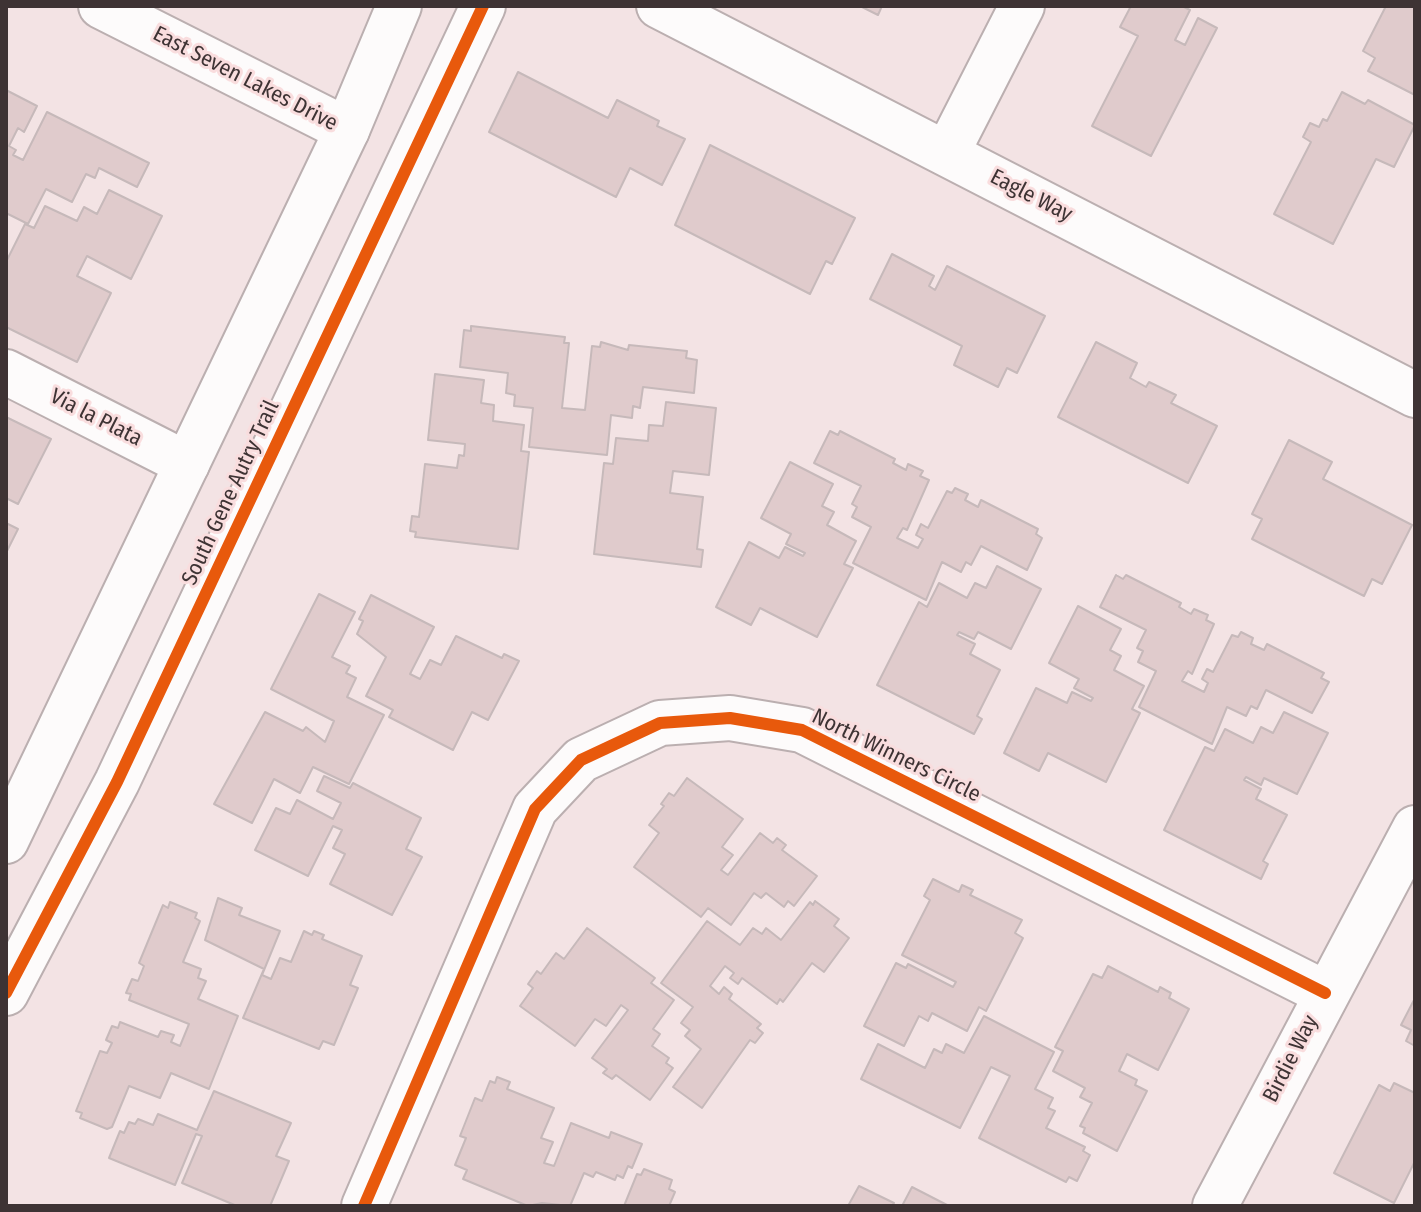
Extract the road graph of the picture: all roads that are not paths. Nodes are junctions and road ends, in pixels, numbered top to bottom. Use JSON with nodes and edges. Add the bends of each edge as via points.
{"nodes":[{"id":1,"x":101,"y":6,"type":"edge"},
{"id":2,"x":399,"y":6,"type":"edge"},
{"id":3,"x":483,"y":6,"type":"edge"},
{"id":4,"x":659,"y":6,"type":"edge"},
{"id":5,"x":1022,"y":6,"type":"edge"},
{"id":6,"x":347,"y":130,"type":"junction"},
{"id":7,"x":947,"y":153,"type":"junction"},
{"id":8,"x":6,"y":372,"type":"edge"},
{"id":9,"x":1411,"y":382,"type":"edge"},
{"id":10,"x":187,"y":464,"type":"junction"},
{"id":11,"x":1415,"y":828,"type":"edge"},
{"id":12,"x":6,"y":841,"type":"edge"},
{"id":13,"x":6,"y":993,"type":"edge"},
{"id":14,"x":1325,"y":993,"type":"junction"},
{"id":15,"x":364,"y":1206,"type":"edge"},
{"id":16,"x":1215,"y":1206,"type":"edge"}],
"edges":[{"from":1,"to":6,"type":"street","name":"East Seven Lakes Drive"},
{"from":2,"to":6,"type":"street"},
{"from":3,"to":13,"type":"street","name":"South Gene Autry Trail","via":[[117,782]]},
{"from":4,"to":7,"type":"street","name":"Eagle Way"},
{"from":5,"to":7,"type":"street"},
{"from":6,"to":10,"type":"street"},
{"from":7,"to":9,"type":"street","name":"Eagle Way"},
{"from":8,"to":10,"type":"street","name":"Via la Plata"},
{"from":10,"to":12,"type":"street"},
{"from":11,"to":14,"type":"street","name":"Birdie Way"},
{"from":14,"to":15,"type":"street","name":"North Winners Circle","via":[[802,730],[730,718],[660,723],[581,760],[535,809]]},
{"from":14,"to":16,"type":"street","name":"Birdie Way"}]}
